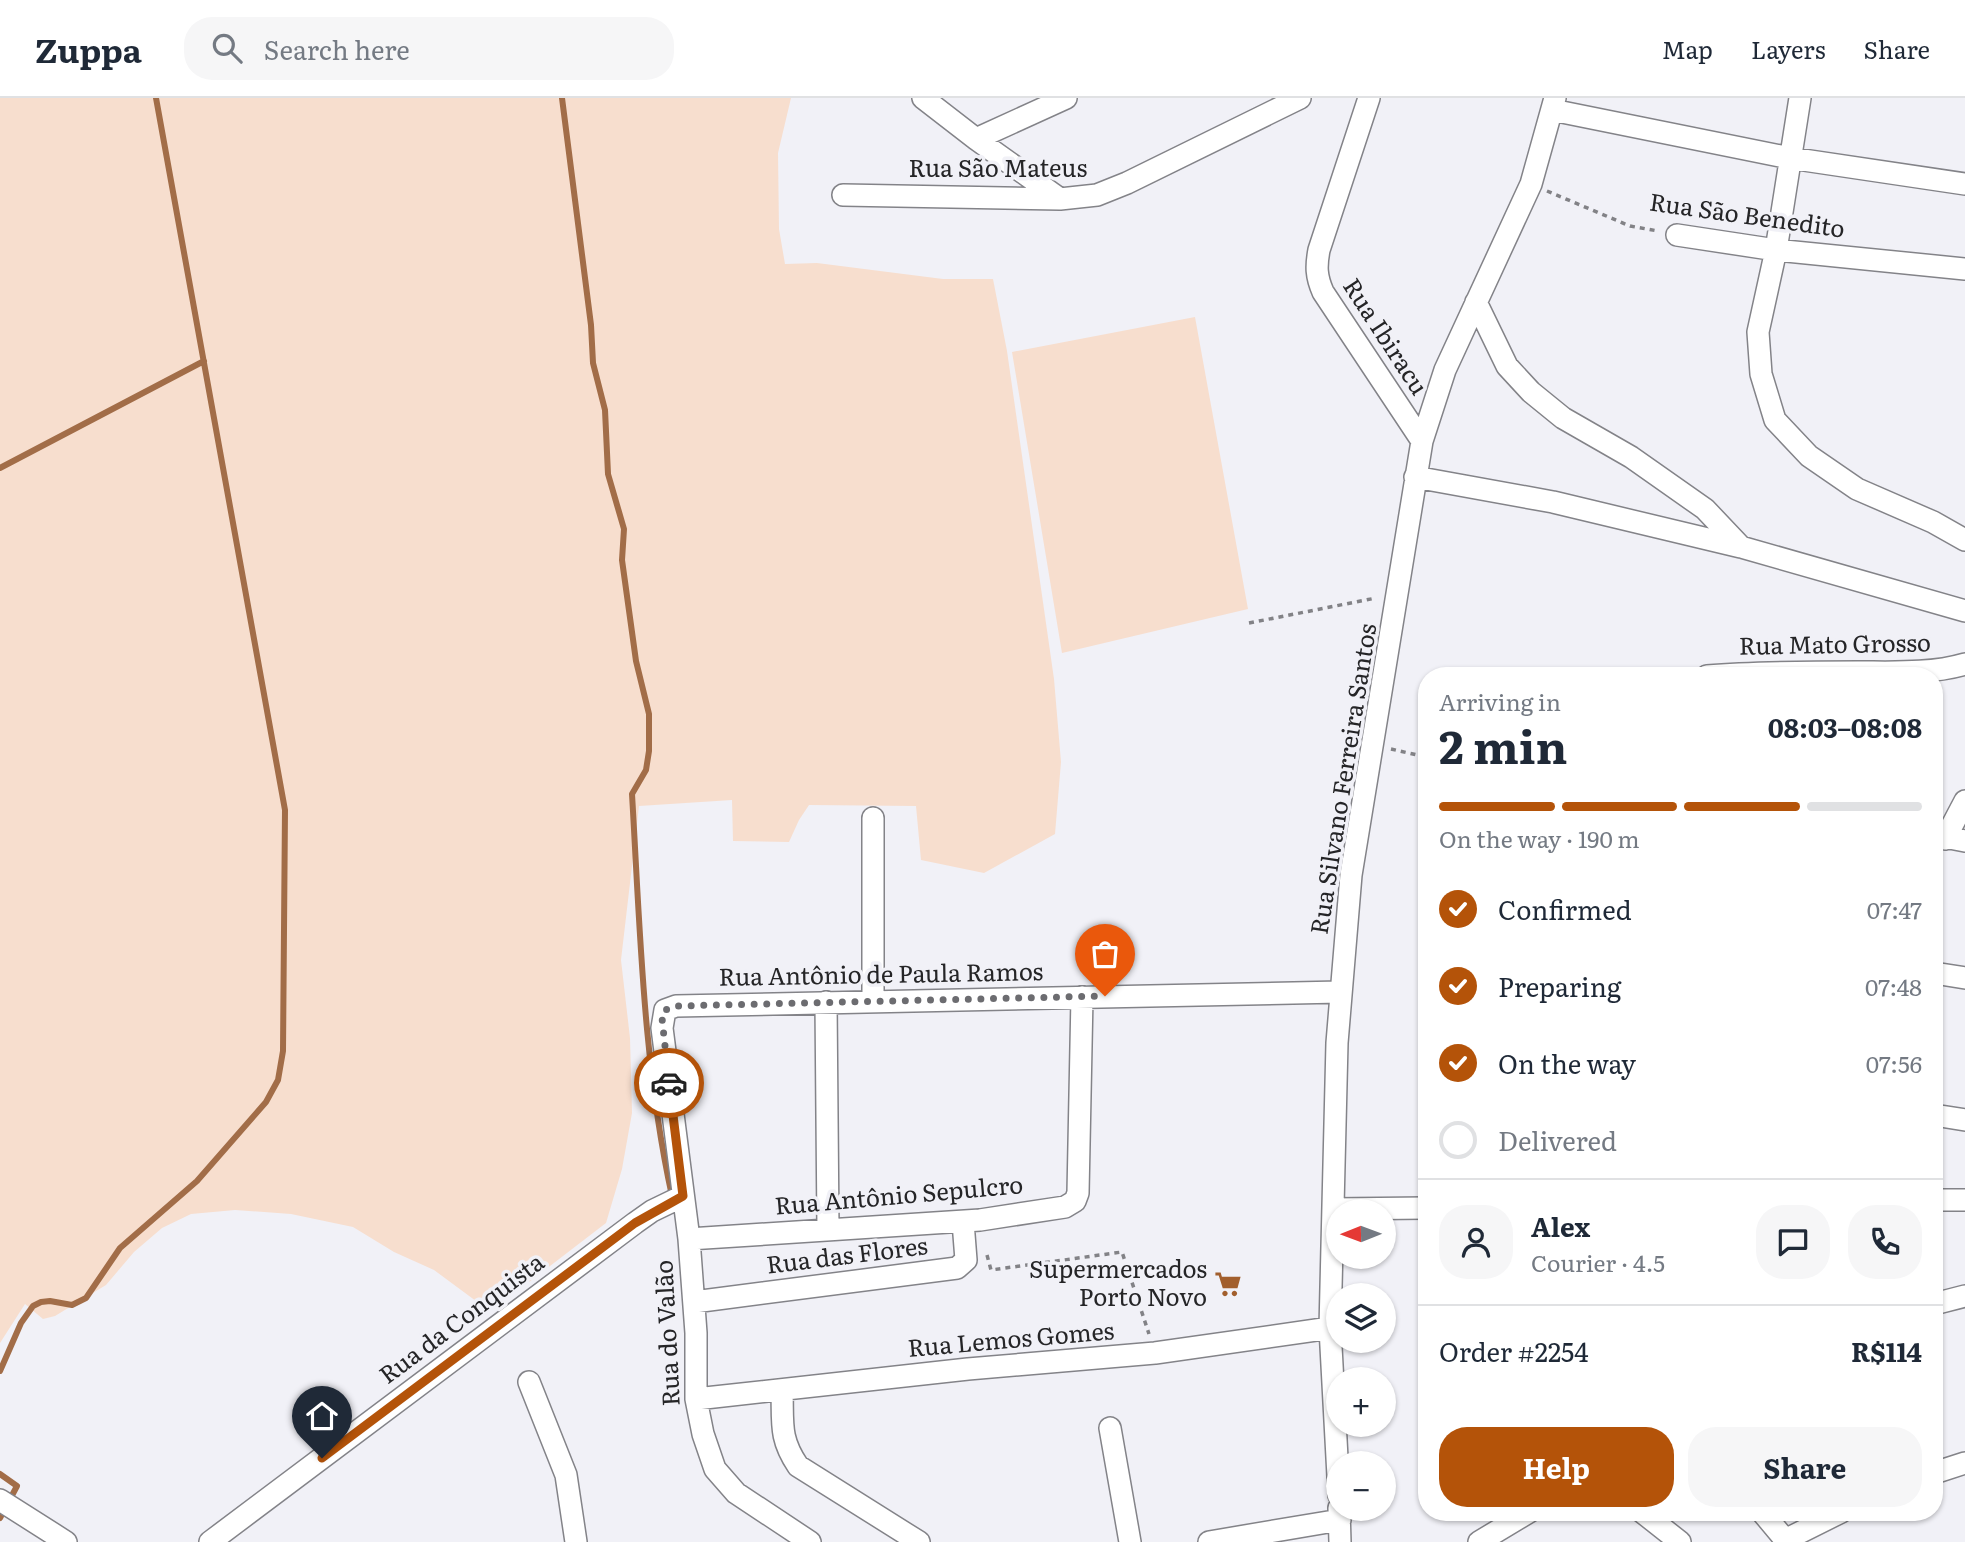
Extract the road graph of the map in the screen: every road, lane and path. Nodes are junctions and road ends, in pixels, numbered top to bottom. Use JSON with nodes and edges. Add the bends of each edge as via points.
{"nodes":[{"id":1,"x":923,"y":98,"type":"edge"},
{"id":2,"x":1066,"y":98,"type":"edge"},
{"id":3,"x":1300,"y":98,"type":"edge"},
{"id":4,"x":1369,"y":98,"type":"edge"},
{"id":5,"x":1800,"y":98,"type":"edge"},
{"id":6,"x":1553,"y":104,"type":"edge"},
{"id":7,"x":976,"y":139,"type":"junction"},
{"id":8,"x":1790,"y":158,"type":"junction"},
{"id":9,"x":1531,"y":184,"type":"junction"},
{"id":10,"x":1965,"y":184,"type":"edge"},
{"id":11,"x":843,"y":195,"type":"dead end"},
{"id":12,"x":1060,"y":199,"type":"junction"},
{"id":13,"x":1677,"y":235,"type":"joint"},
{"id":14,"x":1776,"y":250,"type":"junction"},
{"id":15,"x":1965,"y":269,"type":"edge"},
{"id":16,"x":1476,"y":302,"type":"junction"},
{"id":17,"x":1422,"y":441,"type":"junction"},
{"id":18,"x":1415,"y":477,"type":"junction"},
{"id":19,"x":1965,"y":540,"type":"edge"},
{"id":20,"x":1741,"y":547,"type":"junction"},
{"id":21,"x":1399,"y":594,"type":"junction"},
{"id":22,"x":1965,"y":611,"type":"edge"},
{"id":23,"x":1249,"y":623,"type":"dead end"},
{"id":24,"x":1965,"y":664,"type":"edge"},
{"id":25,"x":1943,"y":669,"type":"edge"},
{"id":26,"x":1373,"y":745,"type":"junction"},
{"id":27,"x":1418,"y":755,"type":"edge"},
{"id":28,"x":1965,"y":802,"type":"edge"},
{"id":29,"x":873,"y":818,"type":"dead end"},
{"id":30,"x":1944,"y":840,"type":"edge"},
{"id":31,"x":1943,"y":974,"type":"edge"},
{"id":32,"x":1965,"y":978,"type":"edge"},
{"id":33,"x":1340,"y":992,"type":"junction"},
{"id":34,"x":1082,"y":997,"type":"junction"},
{"id":35,"x":873,"y":1001,"type":"junction"},
{"id":36,"x":826,"y":1002,"type":"junction"},
{"id":37,"x":676,"y":1006,"type":"joint"},
{"id":38,"x":1943,"y":1117,"type":"edge"},
{"id":39,"x":1965,"y":1121,"type":"edge"},
{"id":40,"x":683,"y":1196,"type":"junction"},
{"id":41,"x":1333,"y":1199,"type":"edge"},
{"id":42,"x":1943,"y":1200,"type":"edge"},
{"id":43,"x":1965,"y":1200,"type":"edge"},
{"id":44,"x":1396,"y":1208,"type":"edge"},
{"id":45,"x":1418,"y":1208,"type":"edge"},
{"id":46,"x":972,"y":1221,"type":"junction"},
{"id":47,"x":828,"y":1230,"type":"junction"},
{"id":48,"x":689,"y":1239,"type":"junction"},
{"id":49,"x":1965,"y":1296,"type":"edge"},
{"id":50,"x":694,"y":1302,"type":"junction"},
{"id":51,"x":1943,"y":1302,"type":"edge"},
{"id":52,"x":1326,"y":1329,"type":"edge"},
{"id":53,"x":1156,"y":1353,"type":"junction"},
{"id":54,"x":1331,"y":1353,"type":"edge"},
{"id":55,"x":529,"y":1382,"type":"dead end"},
{"id":56,"x":782,"y":1390,"type":"junction"},
{"id":57,"x":695,"y":1399,"type":"junction"},
{"id":58,"x":1110,"y":1429,"type":"dead end"},
{"id":59,"x":1337,"y":1451,"type":"edge"},
{"id":60,"x":1965,"y":1463,"type":"edge"},
{"id":61,"x":1943,"y":1470,"type":"edge"},
{"id":62,"x":0,"y":1500,"type":"edge"},
{"id":63,"x":1326,"y":1517,"type":"edge"},
{"id":64,"x":1340,"y":1521,"type":"edge"},
{"id":65,"x":1515,"y":1521,"type":"edge"},
{"id":66,"x":1653,"y":1521,"type":"edge"},
{"id":67,"x":1769,"y":1521,"type":"edge"},
{"id":68,"x":1824,"y":1521,"type":"edge"},
{"id":69,"x":1486,"y":1540,"type":"edge"},
{"id":70,"x":1786,"y":1541,"type":"edge"},
{"id":71,"x":66,"y":1542,"type":"edge"},
{"id":72,"x":210,"y":1542,"type":"edge"},
{"id":73,"x":576,"y":1542,"type":"edge"},
{"id":74,"x":810,"y":1542,"type":"edge"},
{"id":75,"x":919,"y":1542,"type":"edge"},
{"id":76,"x":1130,"y":1542,"type":"edge"},
{"id":77,"x":1209,"y":1542,"type":"edge"},
{"id":78,"x":1340,"y":1542,"type":"edge"},
{"id":79,"x":1679,"y":1542,"type":"edge"}],
"edges":[{"from":1,"to":7,"type":"street"},
{"from":2,"to":7,"type":"street"},
{"from":3,"to":12,"type":"street","name":"Rua São Mateus","via":[[1127,183],[1097,195]]},
{"from":4,"to":17,"type":"street","name":"Rua Ibiracu","via":[[1319,250],[1317,279]]},
{"from":5,"to":8,"type":"street"},
{"from":6,"to":8,"type":"street"},
{"from":6,"to":9,"type":"street","name":"Rua Silvano Ferreira Santos"},
{"from":7,"to":12,"type":"street"},
{"from":8,"to":10,"type":"street"},
{"from":8,"to":14,"type":"street"},
{"from":9,"to":13,"type":"path","name":"Rua São Benedito","via":[[1630,226]]},
{"from":9,"to":16,"type":"street","name":"Rua Silvano Ferreira Santos"},
{"from":11,"to":12,"type":"street","name":"Rua São Mateus"},
{"from":13,"to":14,"type":"street","name":"Rua São Benedito"},
{"from":14,"to":15,"type":"street","name":"Rua São Benedito"},
{"from":14,"to":19,"type":"street","via":[[1758,332],[1761,374],[1774,420],[1809,456],[1857,489]]},
{"from":16,"to":17,"type":"street","name":"Rua Silvano Ferreira Santos"},
{"from":16,"to":20,"type":"street","via":[[1507,366],[1531,392],[1563,418],[1705,509]]},
{"from":17,"to":18,"type":"street","name":"Rua Silvano Ferreira Santos"},
{"from":18,"to":20,"type":"street","via":[[1553,502]]},
{"from":18,"to":21,"type":"street","name":"Rua Silvano Ferreira Santos"},
{"from":20,"to":22,"type":"street"},
{"from":21,"to":23,"type":"path"},
{"from":21,"to":26,"type":"street","name":"Rua Silvano Ferreira Santos"},
{"from":24,"to":25,"type":"street","name":"Rua Mato Grosso"},
{"from":26,"to":27,"type":"path"},
{"from":26,"to":33,"type":"street","name":"Rua Silvano Ferreira Santos","via":[[1351,875]]},
{"from":28,"to":30,"type":"street"},
{"from":29,"to":35,"type":"street"},
{"from":31,"to":32,"type":"street"},
{"from":33,"to":34,"type":"street","name":"Rua Antônio de Paula Ramos"},
{"from":33,"to":41,"type":"street","name":"Rua Silvano Ferreira Santos"},
{"from":34,"to":35,"type":"street","name":"Rua Antônio de Paula Ramos"},
{"from":34,"to":46,"type":"street","name":"Rua Antônio Sepulcro","via":[[1078,1193],[1065,1207]]},
{"from":35,"to":36,"type":"street","name":"Rua Antônio de Paula Ramos"},
{"from":36,"to":37,"type":"street","name":"Rua Antônio de Paula Ramos"},
{"from":36,"to":47,"type":"street"},
{"from":37,"to":40,"type":"street","name":"Rua do Valão","via":[[665,1010],[662,1028]]},
{"from":38,"to":39,"type":"street"},
{"from":40,"to":48,"type":"street","name":"Rua do Valão"},
{"from":40,"to":72,"type":"street","name":"Rua da Conquista","via":[[635,1223]]},
{"from":42,"to":43,"type":"street"},
{"from":44,"to":45,"type":"street"},
{"from":46,"to":47,"type":"street","name":"Rua Antônio Sepulcro"},
{"from":46,"to":50,"type":"street","name":"Rua das Flores","via":[[966,1260],[957,1268]]},
{"from":46,"to":53,"type":"path","via":[[990,1270],[1122,1252]]},
{"from":47,"to":48,"type":"street","name":"Rua Antônio Sepulcro"},
{"from":48,"to":50,"type":"street","name":"Rua do Valão"},
{"from":49,"to":51,"type":"street"},
{"from":50,"to":57,"type":"street","name":"Rua do Valão"},
{"from":52,"to":53,"type":"street","name":"Rua Lemos Gomes"},
{"from":53,"to":56,"type":"street","name":"Rua Lemos Gomes"},
{"from":54,"to":59,"type":"street","name":"Rua Silvano Ferreira Santos"},
{"from":55,"to":73,"type":"street","via":[[566,1475]]},
{"from":56,"to":57,"type":"street","name":"Rua Lemos Gomes"},
{"from":56,"to":75,"type":"street","via":[[783,1436],[798,1466]]},
{"from":57,"to":74,"type":"street","name":"Rua do Valão","via":[[715,1469],[736,1493]]},
{"from":58,"to":76,"type":"street"},
{"from":60,"to":61,"type":"street"},
{"from":62,"to":71,"type":"street"},
{"from":63,"to":77,"type":"street"},
{"from":64,"to":78,"type":"street"},
{"from":65,"to":69,"type":"street"},
{"from":66,"to":79,"type":"street"},
{"from":67,"to":70,"type":"street"},
{"from":68,"to":70,"type":"street"}]}
